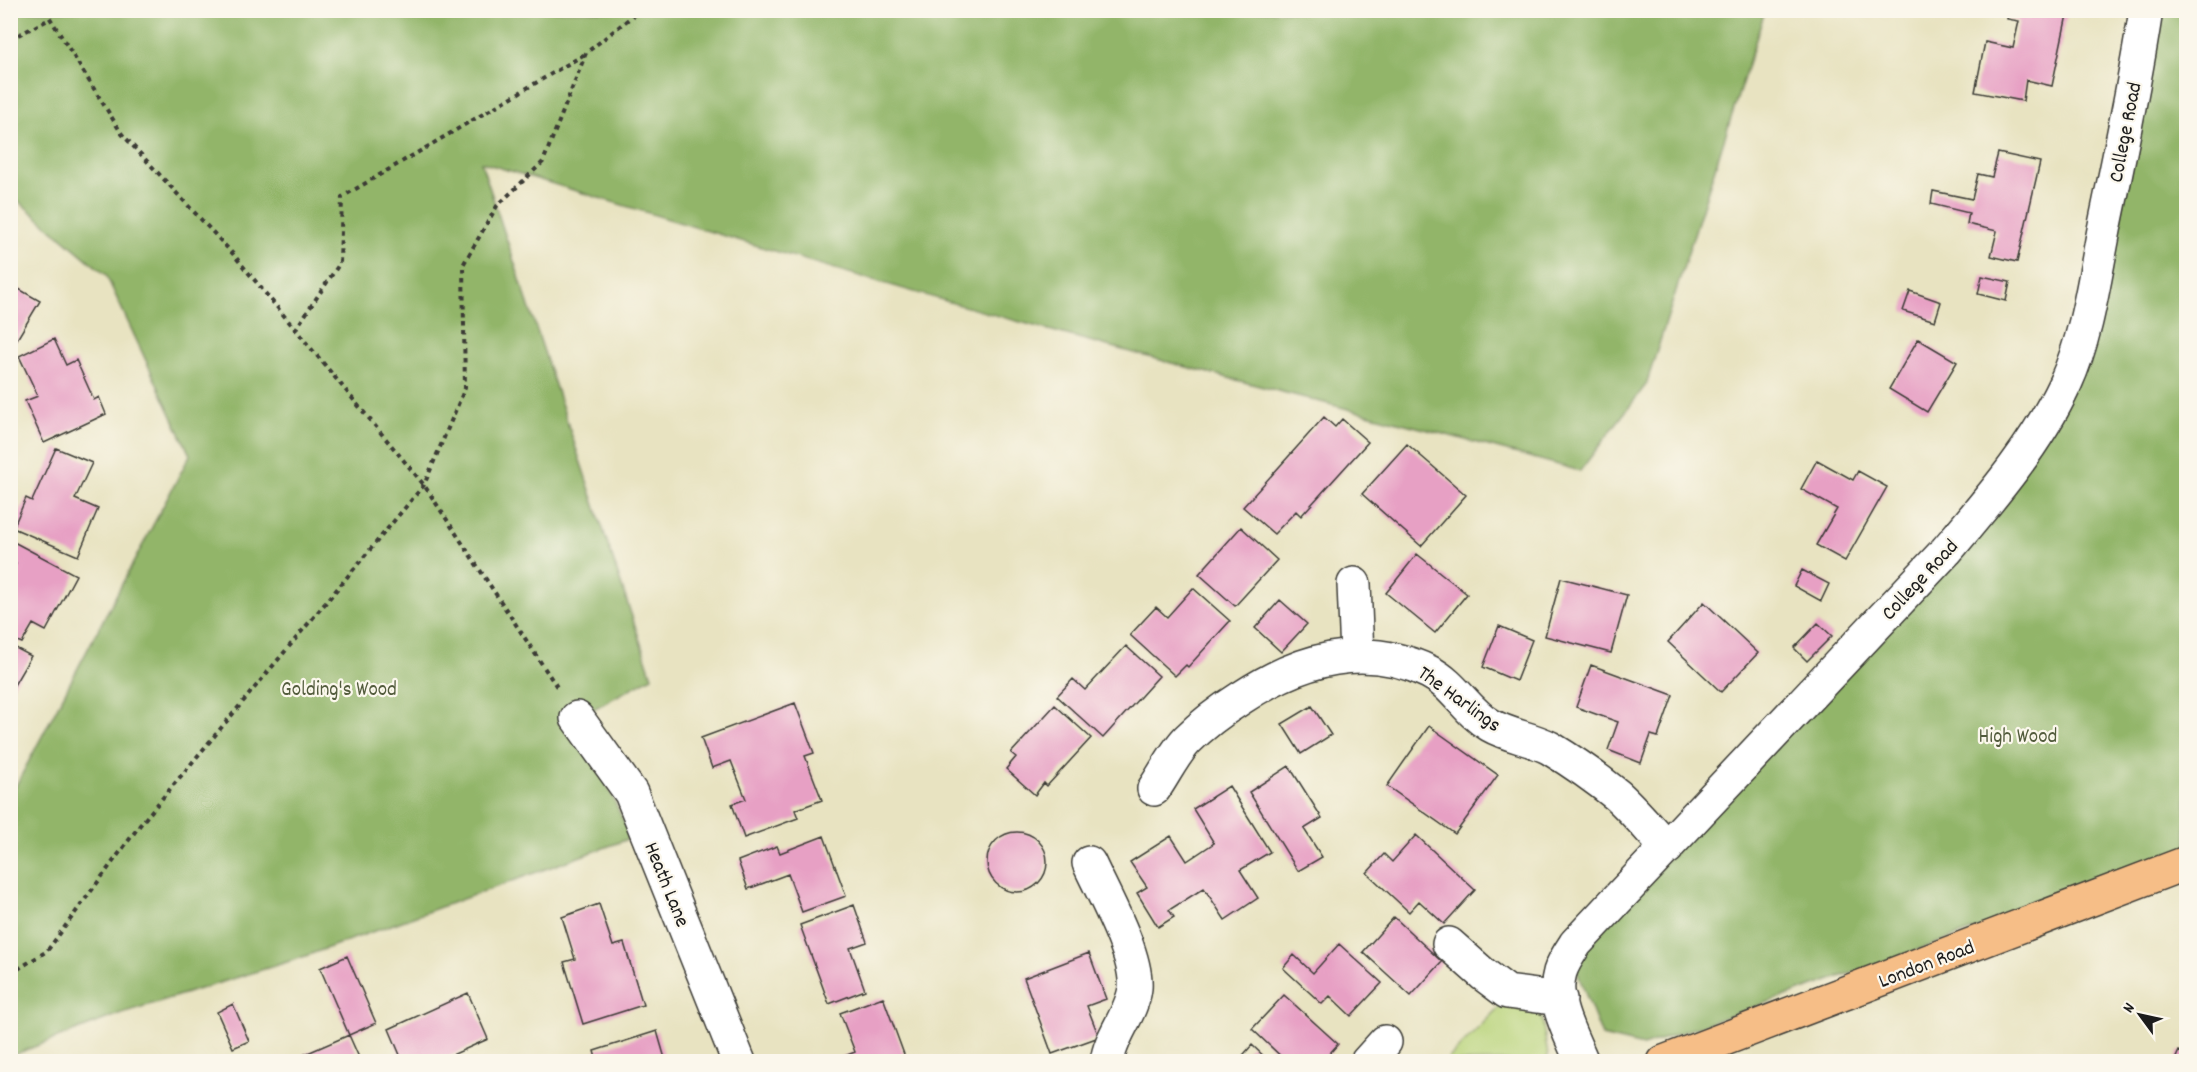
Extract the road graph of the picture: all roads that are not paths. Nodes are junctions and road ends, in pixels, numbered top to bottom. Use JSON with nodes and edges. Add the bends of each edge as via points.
{"nodes":[{"id":1,"x":2146,"y":10,"type":"edge"},
{"id":2,"x":1354,"y":584,"type":"dead end"},
{"id":3,"x":1358,"y":655,"type":"junction"},
{"id":4,"x":577,"y":718,"type":"road end"},
{"id":5,"x":1154,"y":789,"type":"dead end"},
{"id":6,"x":1667,"y":848,"type":"junction"},
{"id":7,"x":1089,"y":863,"type":"dead end"},
{"id":8,"x":2187,"y":863,"type":"edge"},
{"id":9,"x":1449,"y":944,"type":"dead end"},
{"id":10,"x":1560,"y":999,"type":"junction"},
{"id":11,"x":739,"y":1062,"type":"edge"},
{"id":12,"x":1107,"y":1062,"type":"edge"},
{"id":13,"x":1582,"y":1062,"type":"edge"},
{"id":14,"x":1664,"y":1062,"type":"edge"}],
"edges":[{"from":1,"to":6,"type":"street","name":"College Road","via":[[2081,338],[2065,384],[2002,486],[1946,551]]},
{"from":2,"to":3,"type":"street"},
{"from":3,"to":5,"type":"street","name":"The Harlings","via":[[1303,664],[1254,689],[1187,741]]},
{"from":3,"to":6,"type":"street","name":"The Harlings","via":[[1408,663],[1431,673],[1489,725],[1547,747],[1574,763],[1618,796]]},
{"from":4,"to":11,"type":"street","name":"Heath Lane","via":[[631,793]]},
{"from":6,"to":10,"type":"street","name":"College Road","via":[[1576,943],[1560,972]]},
{"from":7,"to":12,"type":"street","via":[[1134,966],[1135,988]]},
{"from":8,"to":14,"type":"main road","name":"London Road"},
{"from":9,"to":10,"type":"street","via":[[1507,992]]},
{"from":10,"to":13,"type":"street","name":"College Road"}]}
